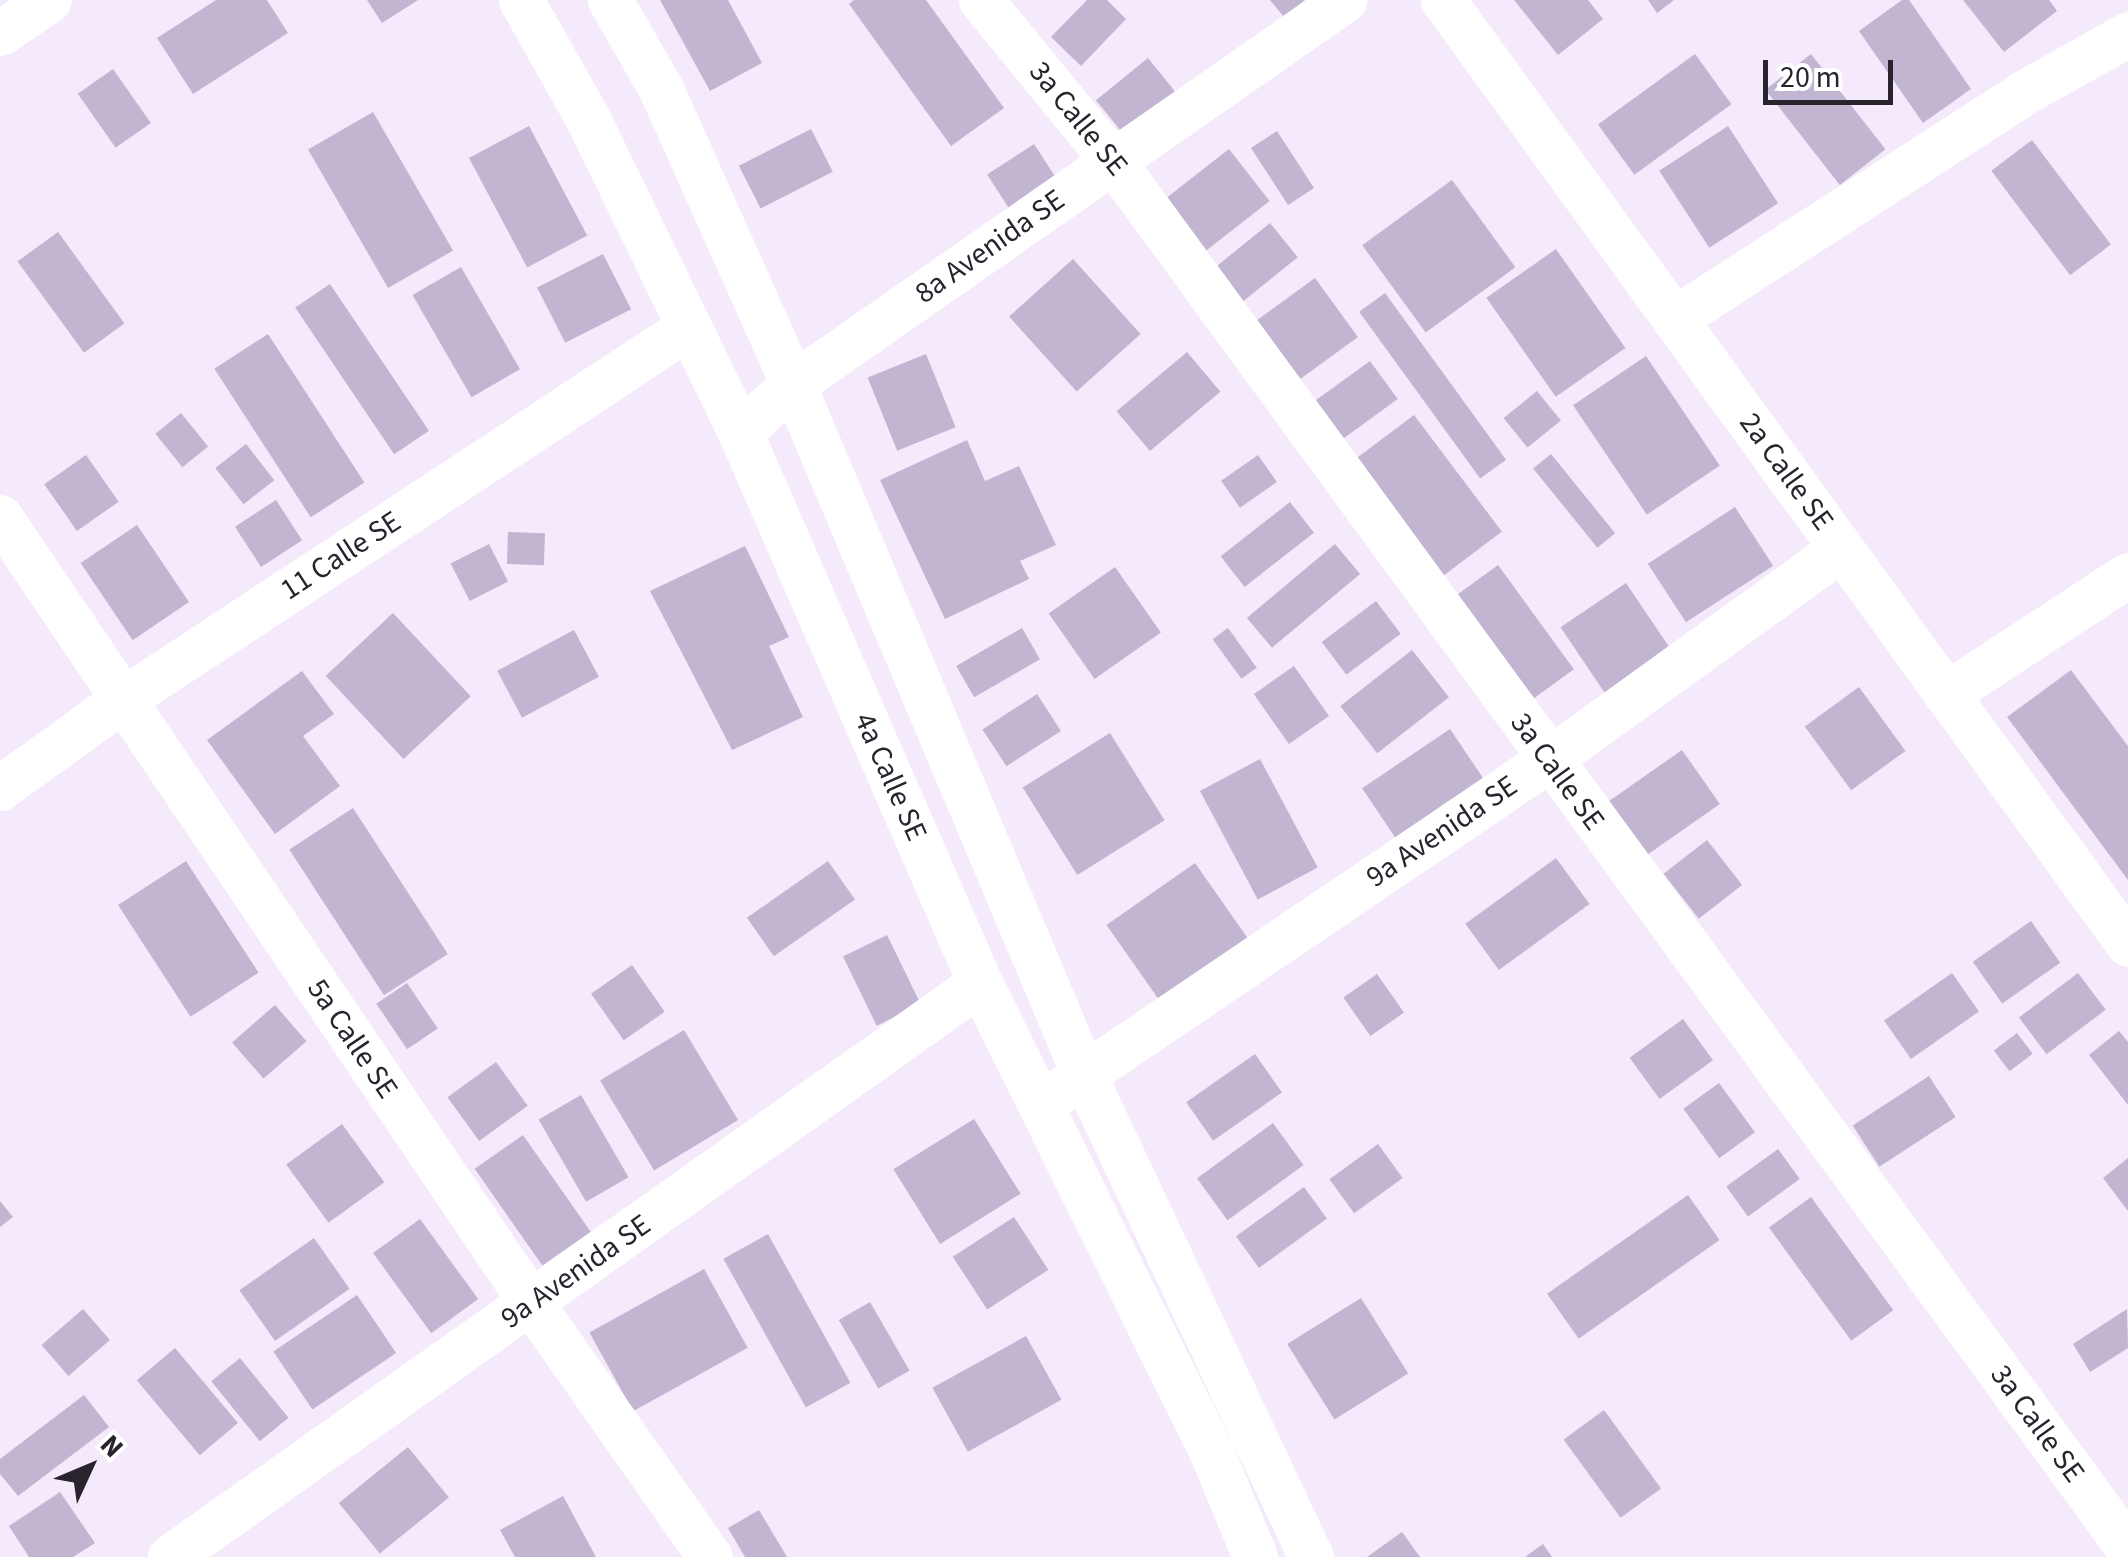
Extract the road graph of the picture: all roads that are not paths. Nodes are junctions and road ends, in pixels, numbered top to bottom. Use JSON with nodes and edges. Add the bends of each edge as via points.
{"nodes":[{"id":1,"x":49,"y":0,"type":"edge"},
{"id":2,"x":521,"y":0,"type":"edge"},
{"id":3,"x":610,"y":0,"type":"edge"},
{"id":4,"x":982,"y":0,"type":"edge"},
{"id":5,"x":1344,"y":0,"type":"edge"},
{"id":6,"x":1443,"y":0,"type":"edge"},
{"id":7,"x":0,"y":33,"type":"edge"},
{"id":8,"x":2128,"y":34,"type":"edge"},
{"id":9,"x":1113,"y":161,"type":"junction"},
{"id":10,"x":1674,"y":318,"type":"junction"},
{"id":11,"x":686,"y":328,"type":"junction"},
{"id":12,"x":793,"y":384,"type":"junction"},
{"id":13,"x":740,"y":432,"type":"junction"},
{"id":14,"x":0,"y":516,"type":"edge"},
{"id":15,"x":1841,"y":548,"type":"junction"},
{"id":16,"x":2128,"y":575,"type":"edge"},
{"id":17,"x":1946,"y":694,"type":"junction"},
{"id":18,"x":122,"y":700,"type":"junction"},
{"id":19,"x":1548,"y":760,"type":"junction"},
{"id":20,"x":0,"y":788,"type":"edge"},
{"id":21,"x":2128,"y":944,"type":"edge"},
{"id":22,"x":980,"y":983,"type":"junction"},
{"id":23,"x":1084,"y":1075,"type":"junction"},
{"id":24,"x":1037,"y":1106,"type":"junction"},
{"id":25,"x":532,"y":1304,"type":"junction"},
{"id":26,"x":2128,"y":1548,"type":"edge"},
{"id":27,"x":170,"y":1557,"type":"edge"},
{"id":28,"x":710,"y":1557,"type":"edge"},
{"id":29,"x":1255,"y":1557,"type":"edge"},
{"id":30,"x":1311,"y":1557,"type":"edge"}],
"edges":[{"from":1,"to":7,"type":"street"},
{"from":2,"to":11,"type":"street","name":"4a Calle SE","via":[[588,119]]},
{"from":3,"to":12,"type":"street","name":"4a Calle SE","via":[[662,89]]},
{"from":4,"to":9,"type":"street","name":"3a Calle SE"},
{"from":5,"to":9,"type":"street","name":"8a Avenida SE"},
{"from":6,"to":10,"type":"street","name":"2a Calle SE"},
{"from":8,"to":10,"type":"street","via":[[2024,93]]},
{"from":9,"to":12,"type":"street","name":"8a Avenida SE"},
{"from":9,"to":19,"type":"street","name":"3a Calle SE"},
{"from":10,"to":15,"type":"street","name":"2a Calle SE"},
{"from":11,"to":13,"type":"street","name":"4a Calle SE"},
{"from":11,"to":18,"type":"street","name":"11 Calle SE"},
{"from":12,"to":13,"type":"street","name":"8a Avenida SE"},
{"from":12,"to":23,"type":"street","name":"4a Calle SE"},
{"from":13,"to":22,"type":"street","name":"4a Calle SE"},
{"from":14,"to":18,"type":"street","name":"5a Calle SE"},
{"from":15,"to":17,"type":"street","name":"2a Calle SE"},
{"from":15,"to":19,"type":"street","name":"9a Avenida SE"},
{"from":16,"to":17,"type":"street"},
{"from":17,"to":21,"type":"street","name":"2a Calle SE"},
{"from":18,"to":20,"type":"street","name":"11 Calle SE"},
{"from":18,"to":25,"type":"street","name":"5a Calle SE"},
{"from":19,"to":23,"type":"street","name":"9a Avenida SE"},
{"from":19,"to":26,"type":"street","name":"3a Calle SE"},
{"from":22,"to":24,"type":"street","name":"4a Calle SE"},
{"from":22,"to":25,"type":"street","name":"9a Avenida SE"},
{"from":23,"to":24,"type":"street","name":"9a Avenida SE"},
{"from":23,"to":30,"type":"street","name":"4a Calle SE"},
{"from":24,"to":29,"type":"street","name":"4a Calle SE","via":[[1213,1456]]},
{"from":25,"to":27,"type":"street","name":"9a Avenida SE"},
{"from":25,"to":28,"type":"street","name":"5a Calle SE"}]}
